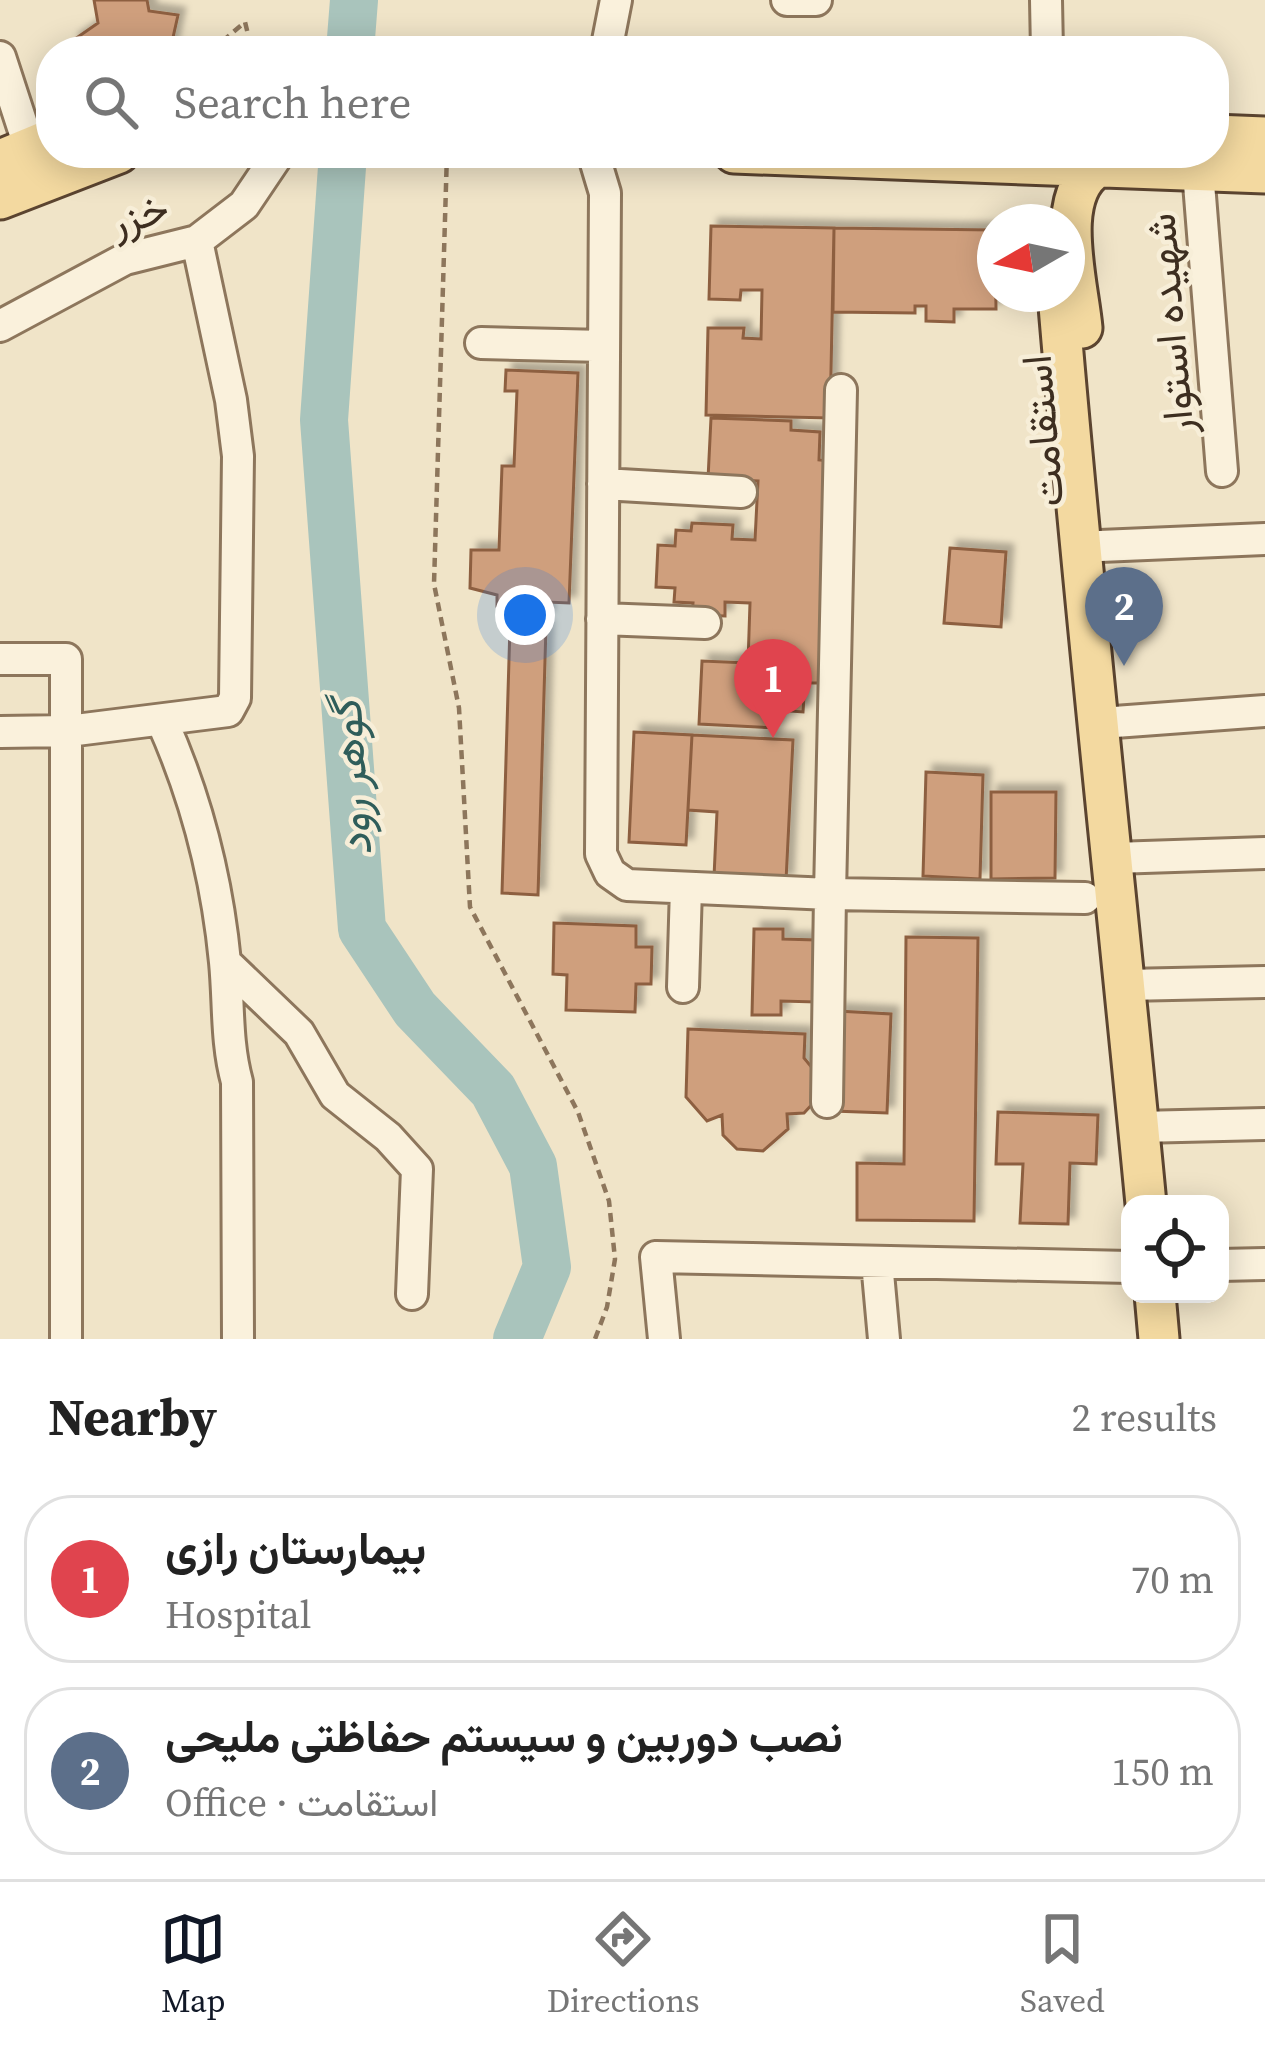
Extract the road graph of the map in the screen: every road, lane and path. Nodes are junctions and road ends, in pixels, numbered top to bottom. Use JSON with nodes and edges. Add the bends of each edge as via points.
{"nodes":[{"id":1,"x":616,"y":0,"type":"edge"},
{"id":2,"x":787,"y":0,"type":"edge"},
{"id":3,"x":816,"y":0,"type":"edge"},
{"id":4,"x":1046,"y":0,"type":"edge"},
{"id":5,"x":229,"y":36,"type":"edge"},
{"id":6,"x":248,"y":36,"type":"edge"},
{"id":7,"x":609,"y":36,"type":"edge"},
{"id":8,"x":1047,"y":36,"type":"edge"},
{"id":9,"x":0,"y":57,"type":"edge"},
{"id":10,"x":1265,"y":137,"type":"edge"},
{"id":11,"x":1229,"y":147,"type":"edge"},
{"id":12,"x":27,"y":148,"type":"edge"},
{"id":13,"x":1229,"y":161,"type":"edge"},
{"id":14,"x":80,"y":168,"type":"edge"},
{"id":15,"x":268,"y":168,"type":"edge"},
{"id":16,"x":447,"y":168,"type":"edge"},
{"id":17,"x":598,"y":168,"type":"edge"},
{"id":18,"x":1048,"y":168,"type":"edge"},
{"id":19,"x":1096,"y":168,"type":"edge"},
{"id":20,"x":1207,"y":168,"type":"edge"},
{"id":21,"x":1265,"y":173,"type":"edge"},
{"id":22,"x":0,"y":199,"type":"edge"},
{"id":23,"x":1051,"y":204,"type":"edge"},
{"id":24,"x":197,"y":241,"type":"junction"},
{"id":25,"x":1059,"y":312,"type":"edge"},
{"id":26,"x":0,"y":326,"type":"edge"},
{"id":27,"x":481,"y":343,"type":"dead end"},
{"id":28,"x":604,"y":346,"type":"junction"},
{"id":29,"x":841,"y":390,"type":"dead end"},
{"id":30,"x":1222,"y":471,"type":"dead end"},
{"id":31,"x":603,"y":484,"type":"junction"},
{"id":32,"x":741,"y":492,"type":"dead end"},
{"id":33,"x":1265,"y":538,"type":"edge"},
{"id":34,"x":1100,"y":546,"type":"junction"},
{"id":35,"x":602,"y":619,"type":"junction"},
{"id":36,"x":705,"y":622,"type":"dead end"},
{"id":37,"x":0,"y":659,"type":"edge"},
{"id":38,"x":1100,"y":710,"type":"junction"},
{"id":39,"x":1265,"y":711,"type":"edge"},
{"id":40,"x":162,"y":721,"type":"junction"},
{"id":41,"x":68,"y":731,"type":"junction"},
{"id":42,"x":0,"y":732,"type":"edge"},
{"id":43,"x":1265,"y":853,"type":"edge"},
{"id":44,"x":1114,"y":858,"type":"junction"},
{"id":45,"x":686,"y":888,"type":"junction"},
{"id":46,"x":830,"y":894,"type":"junction"},
{"id":47,"x":1085,"y":898,"type":"dead end"},
{"id":48,"x":225,"y":962,"type":"junction"},
{"id":49,"x":1265,"y":982,"type":"edge"},
{"id":50,"x":1126,"y":985,"type":"junction"},
{"id":51,"x":682,"y":987,"type":"dead end"},
{"id":52,"x":827,"y":1102,"type":"dead end"},
{"id":53,"x":1265,"y":1124,"type":"edge"},
{"id":54,"x":1139,"y":1127,"type":"junction"},
{"id":55,"x":1145,"y":1195,"type":"edge"},
{"id":56,"x":877,"y":1262,"type":"junction"},
{"id":57,"x":1265,"y":1264,"type":"edge"},
{"id":58,"x":1229,"y":1265,"type":"edge"},
{"id":59,"x":1121,"y":1267,"type":"edge"},
{"id":60,"x":412,"y":1294,"type":"dead end"},
{"id":61,"x":1156,"y":1303,"type":"edge"},
{"id":62,"x":66,"y":1339,"type":"edge"},
{"id":63,"x":238,"y":1339,"type":"edge"},
{"id":64,"x":595,"y":1339,"type":"edge"},
{"id":65,"x":664,"y":1339,"type":"edge"},
{"id":66,"x":884,"y":1339,"type":"edge"},
{"id":67,"x":1159,"y":1339,"type":"edge"}],
"edges":[{"from":1,"to":7,"type":"street"},
{"from":2,"to":3,"type":"street"},
{"from":4,"to":8,"type":"street"},
{"from":5,"to":6,"type":"path","via":[[245,22]]},
{"from":9,"to":12,"type":"street"},
{"from":10,"to":11,"type":"main road"},
{"from":13,"to":21,"type":"main road"},
{"from":14,"to":22,"type":"main road"},
{"from":15,"to":24,"type":"street","name":"خزر","via":[[244,205]]},
{"from":16,"to":64,"type":"path","via":[[434,584],[459,708],[470,907],[578,1112],[609,1201],[615,1259]]},
{"from":17,"to":28,"type":"street","via":[[605,193]]},
{"from":18,"to":23,"type":"main road"},
{"from":19,"to":34,"type":"main road","name":"استقامت","via":[[1082,176],[1072,200]]},
{"from":20,"to":30,"type":"street","name":"شهیده استوار"},
{"from":24,"to":26,"type":"street","name":"خزر","via":[[124,259]]},
{"from":24,"to":40,"type":"street","via":[[238,456],[236,698],[227,711]]},
{"from":25,"to":38,"type":"main road","name":"استقامت","via":[[1087,643]]},
{"from":27,"to":28,"type":"street"},
{"from":28,"to":31,"type":"street"},
{"from":29,"to":46,"type":"street"},
{"from":31,"to":32,"type":"street"},
{"from":31,"to":35,"type":"street"},
{"from":33,"to":34,"type":"street"},
{"from":34,"to":38,"type":"main road","name":"استقامت","via":[[1108,641]]},
{"from":35,"to":36,"type":"street"},
{"from":35,"to":45,"type":"street","via":[[601,854],[627,885]]},
{"from":37,"to":41,"type":"street","via":[[66,659]]},
{"from":38,"to":39,"type":"street"},
{"from":38,"to":44,"type":"main road","name":"استقامت"},
{"from":40,"to":41,"type":"street"},
{"from":40,"to":48,"type":"street","via":[[202,831]]},
{"from":41,"to":42,"type":"street"},
{"from":41,"to":62,"type":"street"},
{"from":43,"to":44,"type":"street"},
{"from":44,"to":50,"type":"main road","name":"استقامت"},
{"from":45,"to":46,"type":"street"},
{"from":45,"to":51,"type":"street"},
{"from":46,"to":47,"type":"street"},
{"from":46,"to":52,"type":"street"},
{"from":48,"to":60,"type":"street","via":[[298,1033],[334,1096],[416,1169]]},
{"from":48,"to":63,"type":"street","via":[[237,1082]]},
{"from":49,"to":50,"type":"street"},
{"from":50,"to":54,"type":"main road","name":"استقامت"},
{"from":53,"to":54,"type":"street"},
{"from":54,"to":55,"type":"main road","name":"استقامت"},
{"from":56,"to":59,"type":"street"},
{"from":56,"to":65,"type":"street","via":[[656,1257]]},
{"from":56,"to":66,"type":"street"},
{"from":57,"to":58,"type":"street"},
{"from":61,"to":67,"type":"main road"}]}
